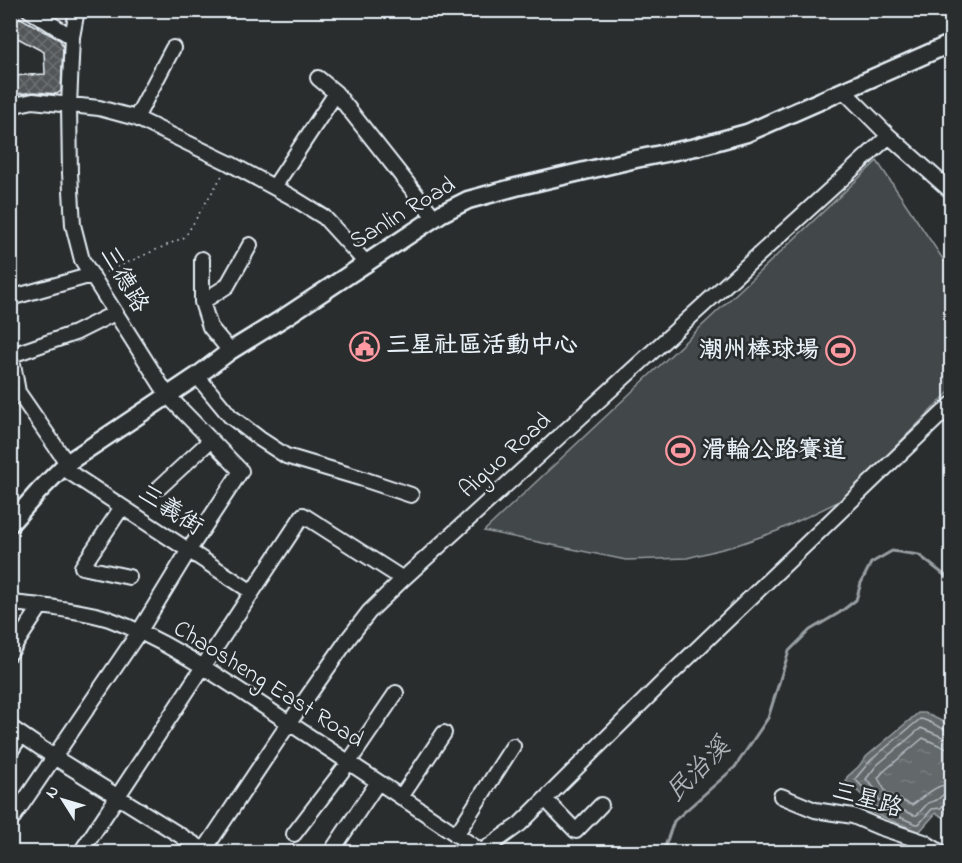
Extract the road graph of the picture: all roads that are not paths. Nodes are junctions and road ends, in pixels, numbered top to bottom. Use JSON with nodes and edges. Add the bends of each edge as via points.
{"nodes":[{"id":1,"x":29,"y":10,"type":"edge"},
{"id":2,"x":77,"y":10,"type":"edge"},
{"id":3,"x":72,"y":37,"type":"junction"},
{"id":4,"x":951,"y":43,"type":"edge"},
{"id":5,"x":173,"y":48,"type":"dead end"},
{"id":6,"x":318,"y":78,"type":"dead end"},
{"id":7,"x":844,"y":92,"type":"junction"},
{"id":8,"x":336,"y":93,"type":"junction"},
{"id":9,"x":69,"y":105,"type":"junction"},
{"id":10,"x":10,"y":106,"type":"edge"},
{"id":11,"x":136,"y":118,"type":"junction"},
{"id":12,"x":889,"y":136,"type":"junction"},
{"id":13,"x":274,"y":187,"type":"junction"},
{"id":14,"x":951,"y":192,"type":"edge"},
{"id":15,"x":434,"y":218,"type":"junction"},
{"id":16,"x":250,"y":245,"type":"dead end"},
{"id":17,"x":202,"y":259,"type":"dead end"},
{"id":18,"x":367,"y":264,"type":"junction"},
{"id":19,"x":92,"y":275,"type":"junction"},
{"id":20,"x":10,"y":298,"type":"edge"},
{"id":21,"x":202,"y":302,"type":"junction"},
{"id":22,"x":115,"y":313,"type":"junction"},
{"id":23,"x":11,"y":351,"type":"edge"},
{"id":24,"x":230,"y":351,"type":"junction"},
{"id":25,"x":197,"y":376,"type":"junction"},
{"id":26,"x":14,"y":393,"type":"edge"},
{"id":27,"x":168,"y":396,"type":"junction"},
{"id":28,"x":951,"y":404,"type":"edge"},
{"id":29,"x":211,"y":440,"type":"junction"},
{"id":30,"x":65,"y":465,"type":"junction"},
{"id":31,"x":160,"y":487,"type":"dead end"},
{"id":32,"x":411,"y":495,"type":"dead end"},
{"id":33,"x":122,"y":507,"type":"junction"},
{"id":34,"x":10,"y":524,"type":"edge"},
{"id":35,"x":189,"y":550,"type":"junction"},
{"id":36,"x":129,"y":577,"type":"dead end"},
{"id":37,"x":403,"y":579,"type":"junction"},
{"id":38,"x":252,"y":592,"type":"junction"},
{"id":39,"x":10,"y":603,"type":"edge"},
{"id":40,"x":41,"y":606,"type":"junction"},
{"id":41,"x":139,"y":632,"type":"junction"},
{"id":42,"x":10,"y":653,"type":"edge"},
{"id":43,"x":203,"y":667,"type":"junction"},
{"id":44,"x":396,"y":693,"type":"dead end"},
{"id":45,"x":290,"y":723,"type":"junction"},
{"id":46,"x":16,"y":731,"type":"edge"},
{"id":47,"x":444,"y":733,"type":"dead end"},
{"id":48,"x":513,"y":746,"type":"dead end"},
{"id":49,"x":10,"y":752,"type":"edge"},
{"id":50,"x":54,"y":757,"type":"junction"},
{"id":51,"x":349,"y":762,"type":"junction"},
{"id":52,"x":378,"y":782,"type":"junction"},
{"id":53,"x":781,"y":796,"type":"dead end"},
{"id":54,"x":119,"y":797,"type":"junction"},
{"id":55,"x":401,"y":797,"type":"junction"},
{"id":56,"x":545,"y":799,"type":"junction"},
{"id":57,"x":601,"y":804,"type":"dead end"},
{"id":58,"x":10,"y":822,"type":"edge"},
{"id":59,"x":294,"y":834,"type":"dead end"},
{"id":60,"x":456,"y":835,"type":"junction"},
{"id":61,"x":81,"y":852,"type":"edge"},
{"id":62,"x":205,"y":852,"type":"edge"},
{"id":63,"x":331,"y":852,"type":"edge"},
{"id":64,"x":481,"y":852,"type":"edge"},
{"id":65,"x":940,"y":852,"type":"edge"}],
"edges":[{"from":1,"to":3,"type":"street"},
{"from":2,"to":3,"type":"street","name":"三德路"},
{"from":3,"to":9,"type":"street","name":"三德路"},
{"from":4,"to":7,"type":"main road","name":"Sanlin Road"},
{"from":5,"to":11,"type":"street"},
{"from":6,"to":8,"type":"street"},
{"from":7,"to":12,"type":"street"},
{"from":7,"to":15,"type":"main road","name":"Sanlin Road","via":[[747,133],[468,200]]},
{"from":8,"to":13,"type":"street"},
{"from":8,"to":15,"type":"street"},
{"from":9,"to":10,"type":"street","via":[[33,101]]},
{"from":9,"to":11,"type":"street"},
{"from":9,"to":19,"type":"street","name":"三德路","via":[[73,225],[82,260]]},
{"from":11,"to":13,"type":"street"},
{"from":12,"to":14,"type":"street"},
{"from":12,"to":37,"type":"street","name":"Aiguo Road"},
{"from":13,"to":18,"type":"street","via":[[324,217]]},
{"from":15,"to":18,"type":"main road","name":"Sanlin Road"},
{"from":16,"to":21,"type":"street","via":[[227,286]]},
{"from":17,"to":21,"type":"street"},
{"from":18,"to":24,"type":"main road","name":"Sanlin Road"},
{"from":19,"to":20,"type":"street"},
{"from":19,"to":22,"type":"street","name":"三德路"},
{"from":21,"to":24,"type":"street","via":[[210,327]]},
{"from":22,"to":23,"type":"street","via":[[75,333]]},
{"from":22,"to":27,"type":"street","name":"三德路"},
{"from":23,"to":26,"type":"street"},
{"from":24,"to":25,"type":"main road","name":"Sanlin Road"},
{"from":25,"to":27,"type":"main road","name":"Sanlin Road"},
{"from":25,"to":32,"type":"street","via":[[230,416],[286,456]]},
{"from":26,"to":30,"type":"street"},
{"from":27,"to":29,"type":"street","name":"三德路"},
{"from":27,"to":30,"type":"main road","name":"Sanlin Road"},
{"from":28,"to":56,"type":"street"},
{"from":29,"to":31,"type":"street"},
{"from":29,"to":35,"type":"street","name":"三德路","via":[[241,471]]},
{"from":30,"to":33,"type":"street","name":"三義街"},
{"from":30,"to":34,"type":"main road","name":"Sanlin Road"},
{"from":33,"to":35,"type":"street","name":"三義街"},
{"from":33,"to":36,"type":"street","via":[[82,567]]},
{"from":35,"to":38,"type":"street","name":"三義街"},
{"from":35,"to":41,"type":"street"},
{"from":37,"to":38,"type":"street","via":[[303,514]]},
{"from":37,"to":45,"type":"street","name":"Aiguo Road","via":[[369,612]]},
{"from":38,"to":43,"type":"street"},
{"from":39,"to":40,"type":"street","name":"Chaosheng East Road"},
{"from":40,"to":41,"type":"street","name":"Chaosheng East Road","via":[[107,618]]},
{"from":40,"to":42,"type":"street"},
{"from":41,"to":43,"type":"street","name":"Chaosheng East Road"},
{"from":41,"to":50,"type":"street"},
{"from":43,"to":45,"type":"street","name":"Chaosheng East Road"},
{"from":43,"to":54,"type":"street"},
{"from":44,"to":51,"type":"street"},
{"from":45,"to":51,"type":"street","name":"Chaosheng East Road"},
{"from":45,"to":62,"type":"street","name":"Aiguo Road"},
{"from":46,"to":49,"type":"street"},
{"from":46,"to":50,"type":"street"},
{"from":47,"to":55,"type":"street"},
{"from":48,"to":60,"type":"street"},
{"from":50,"to":54,"type":"street"},
{"from":50,"to":58,"type":"street"},
{"from":51,"to":52,"type":"street","name":"Chaosheng East Road"},
{"from":51,"to":59,"type":"street"},
{"from":52,"to":55,"type":"street","name":"Chaosheng East Road"},
{"from":52,"to":63,"type":"street"},
{"from":53,"to":65,"type":"street","name":"三星路","via":[[815,810],[853,816],[924,842]]},
{"from":54,"to":61,"type":"street"},
{"from":54,"to":62,"type":"street"},
{"from":55,"to":60,"type":"street","name":"Chaosheng East Road"},
{"from":56,"to":57,"type":"street","via":[[576,831]]},
{"from":56,"to":64,"type":"street","via":[[520,824]]},
{"from":60,"to":64,"type":"street","name":"Chaosheng East Road"}]}
